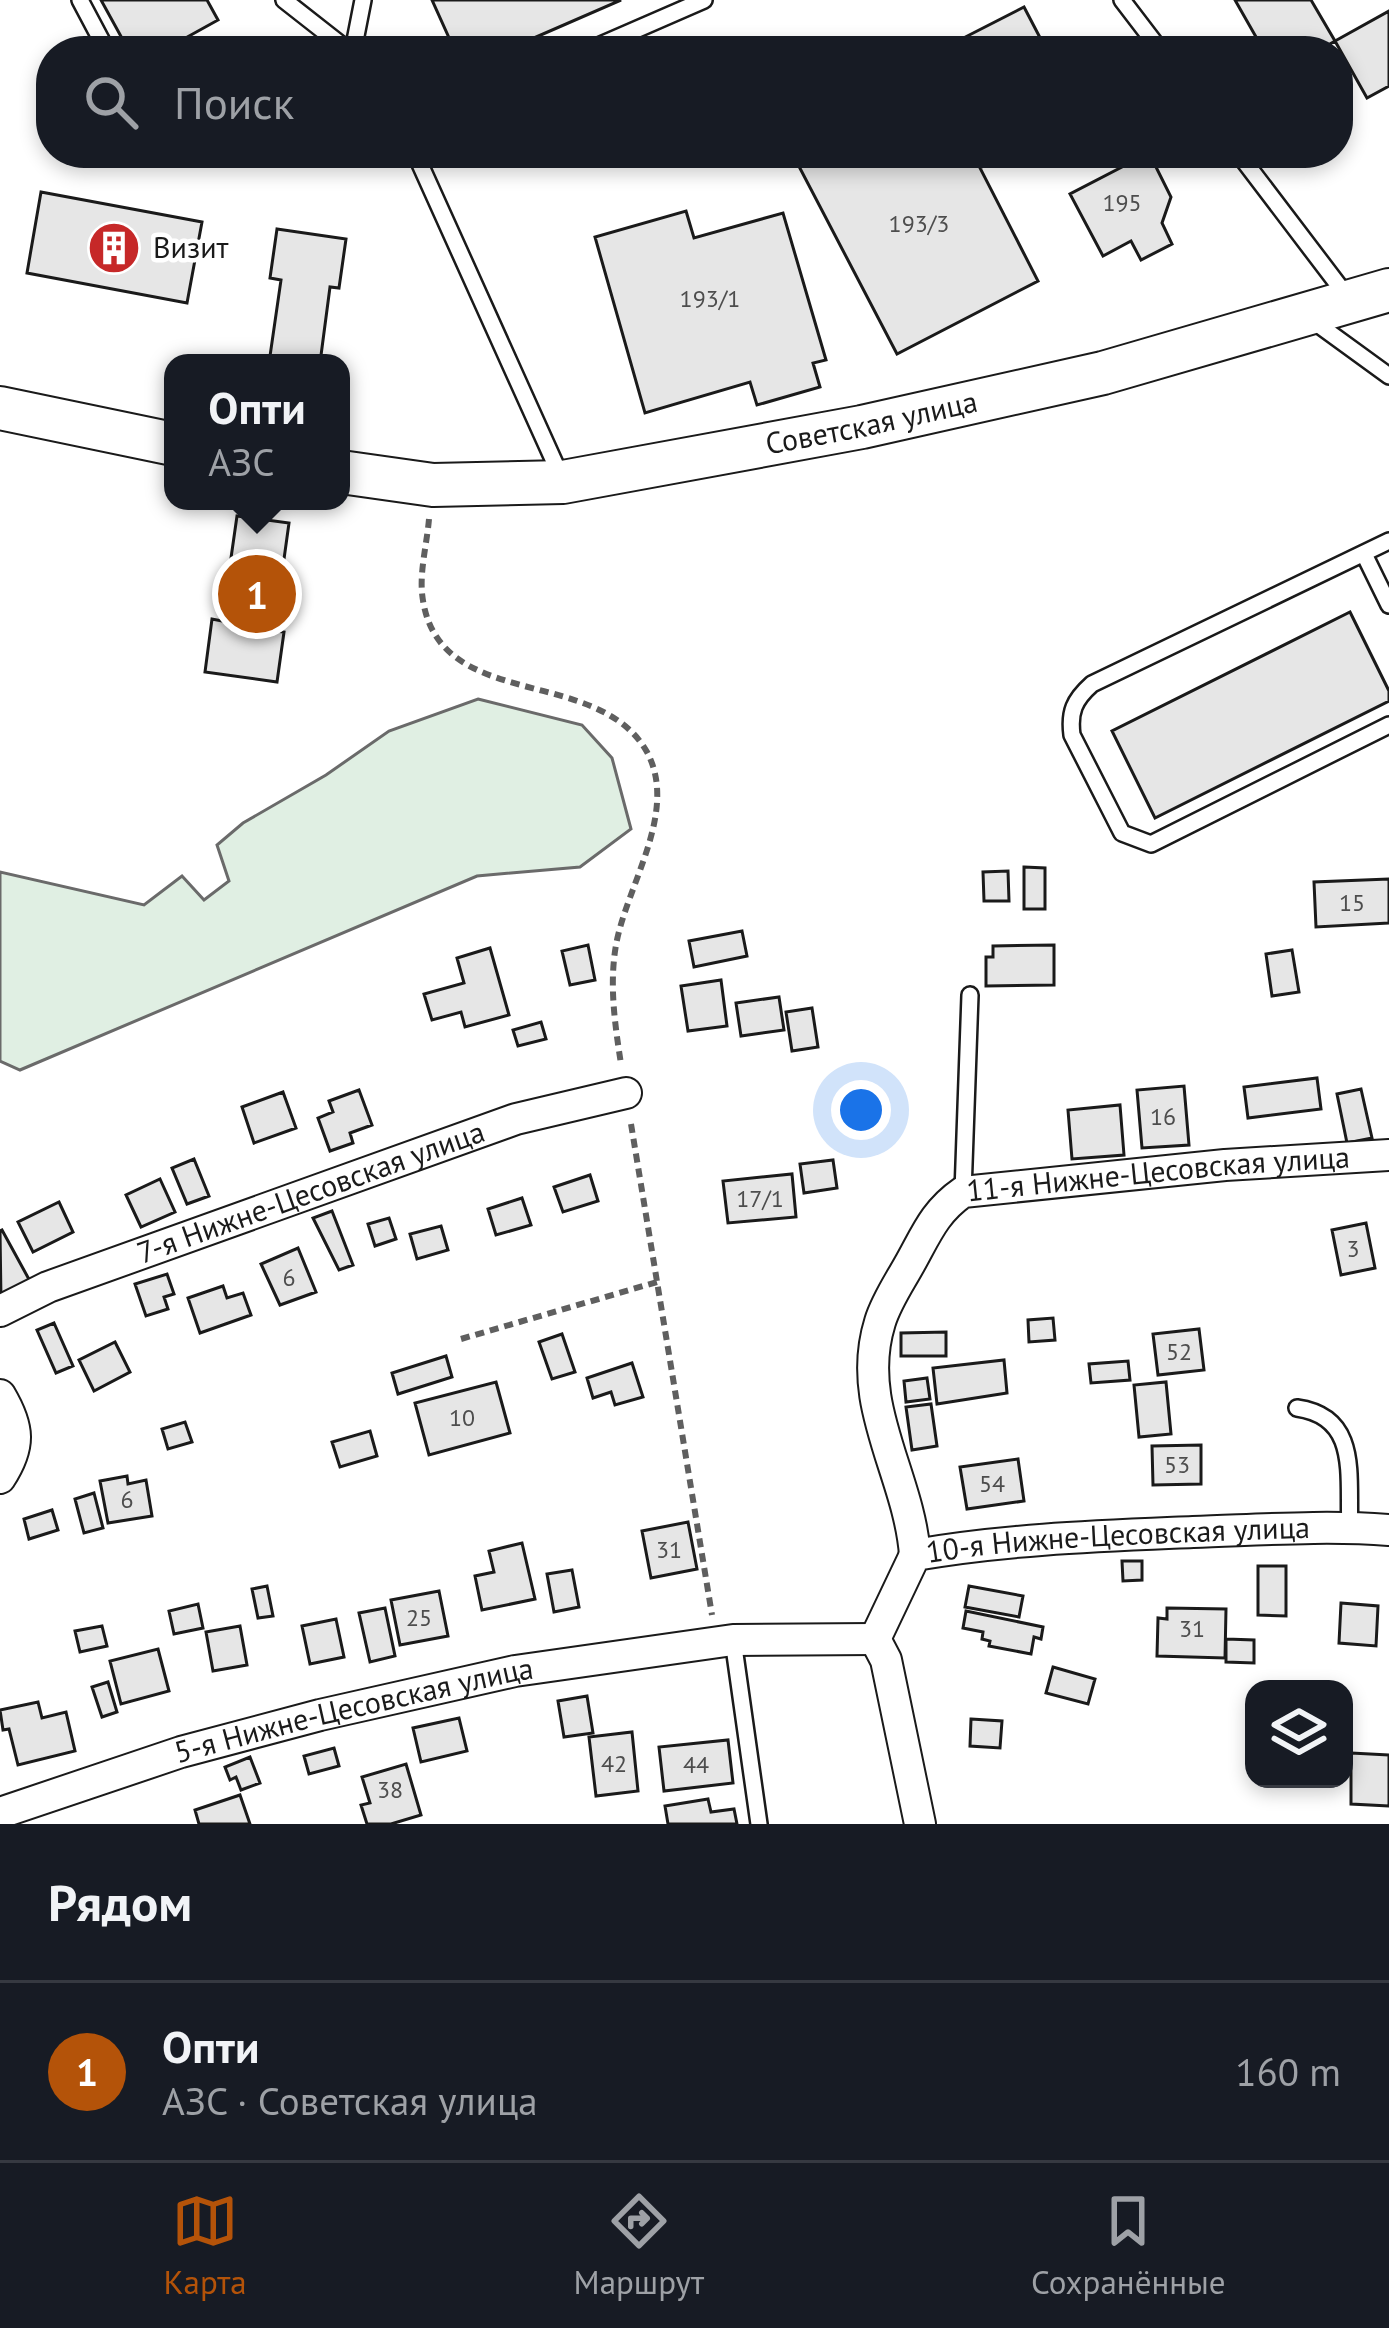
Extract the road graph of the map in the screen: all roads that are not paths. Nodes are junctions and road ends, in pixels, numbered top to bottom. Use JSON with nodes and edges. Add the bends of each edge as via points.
{"nodes":[{"id":1,"x":80,"y":0,"type":"edge"},
{"id":2,"x":284,"y":0,"type":"edge"},
{"id":3,"x":363,"y":0,"type":"edge"},
{"id":4,"x":704,"y":0,"type":"edge"},
{"id":5,"x":1122,"y":0,"type":"edge"},
{"id":6,"x":99,"y":36,"type":"edge"},
{"id":7,"x":331,"y":36,"type":"edge"},
{"id":8,"x":355,"y":36,"type":"edge"},
{"id":9,"x":621,"y":36,"type":"edge"},
{"id":10,"x":1150,"y":36,"type":"edge"},
{"id":11,"x":422,"y":168,"type":"edge"},
{"id":12,"x":1252,"y":168,"type":"edge"},
{"id":13,"x":1370,"y":296,"type":"edge"},
{"id":14,"x":1305,"y":315,"type":"junction"},
{"id":15,"x":1389,"y":376,"type":"edge"},
{"id":16,"x":0,"y":408,"type":"edge"},
{"id":17,"x":164,"y":442,"type":"edge"},
{"id":18,"x":350,"y":473,"type":"edge"},
{"id":19,"x":563,"y":482,"type":"junction"},
{"id":20,"x":1389,"y":541,"type":"edge"},
{"id":21,"x":1364,"y":554,"type":"junction"},
{"id":22,"x":1389,"y":605,"type":"edge"},
{"id":23,"x":1389,"y":725,"type":"edge"},
{"id":24,"x":970,"y":995,"type":"dead end"},
{"id":25,"x":626,"y":1094,"type":"road end"},
{"id":26,"x":1389,"y":1155,"type":"edge"},
{"id":27,"x":963,"y":1192,"type":"junction"},
{"id":28,"x":0,"y":1311,"type":"edge"},
{"id":29,"x":0,"y":1395,"type":"edge"},
{"id":30,"x":1297,"y":1408,"type":"dead end"},
{"id":31,"x":0,"y":1478,"type":"edge"},
{"id":32,"x":1350,"y":1528,"type":"junction"},
{"id":33,"x":1389,"y":1529,"type":"edge"},
{"id":34,"x":915,"y":1555,"type":"junction"},
{"id":35,"x":874,"y":1639,"type":"junction"},
{"id":36,"x":725,"y":1641,"type":"junction"},
{"id":37,"x":0,"y":1814,"type":"edge"},
{"id":38,"x":759,"y":1824,"type":"edge"},
{"id":39,"x":920,"y":1824,"type":"edge"}],
"edges":[{"from":1,"to":6,"type":"lane"},
{"from":2,"to":7,"type":"lane"},
{"from":3,"to":8,"type":"lane"},
{"from":4,"to":9,"type":"lane"},
{"from":5,"to":10,"type":"lane"},
{"from":11,"to":19,"type":"lane"},
{"from":12,"to":13,"type":"lane"},
{"from":13,"to":14,"type":"main road","name":"Советская улица"},
{"from":14,"to":15,"type":"lane"},
{"from":14,"to":19,"type":"main road","name":"Советская улица","via":[[1021,392]]},
{"from":16,"to":17,"type":"main road"},
{"from":18,"to":19,"type":"main road","name":"Советская улица","via":[[433,484]]},
{"from":20,"to":21,"type":"lane"},
{"from":21,"to":22,"type":"lane"},
{"from":21,"to":23,"type":"lane","via":[[1092,684],[1075,702],[1072,735],[1122,833],[1151,844]]},
{"from":24,"to":27,"type":"lane"},
{"from":25,"to":28,"type":"street","name":"7-я Нижне-Цесовская улица","via":[[516,1119]]},
{"from":26,"to":27,"type":"street","name":"11-я Нижне-Цесовская улица"},
{"from":27,"to":34,"type":"street","name":"11-я Нижне-Цесовская улица","via":[[941,1208],[881,1317],[874,1345],[874,1397]]},
{"from":29,"to":31,"type":"street","via":[[18,1440]]},
{"from":30,"to":32,"type":"lane","via":[[1339,1426]]},
{"from":32,"to":33,"type":"street","name":"10-я Нижне-Цесовская улица"},
{"from":32,"to":34,"type":"street","name":"10-я Нижне-Цесовская улица","via":[[980,1544]]},
{"from":34,"to":35,"type":"street","name":"10-я Нижне-Цесовская улица"},
{"from":35,"to":36,"type":"street","name":"5-я Нижне-Цесовская улица"},
{"from":35,"to":39,"type":"street","via":[[886,1660]]},
{"from":36,"to":37,"type":"street","name":"5-я Нижне-Цесовская улица","via":[[515,1671],[320,1715]]},
{"from":36,"to":38,"type":"lane"}]}
